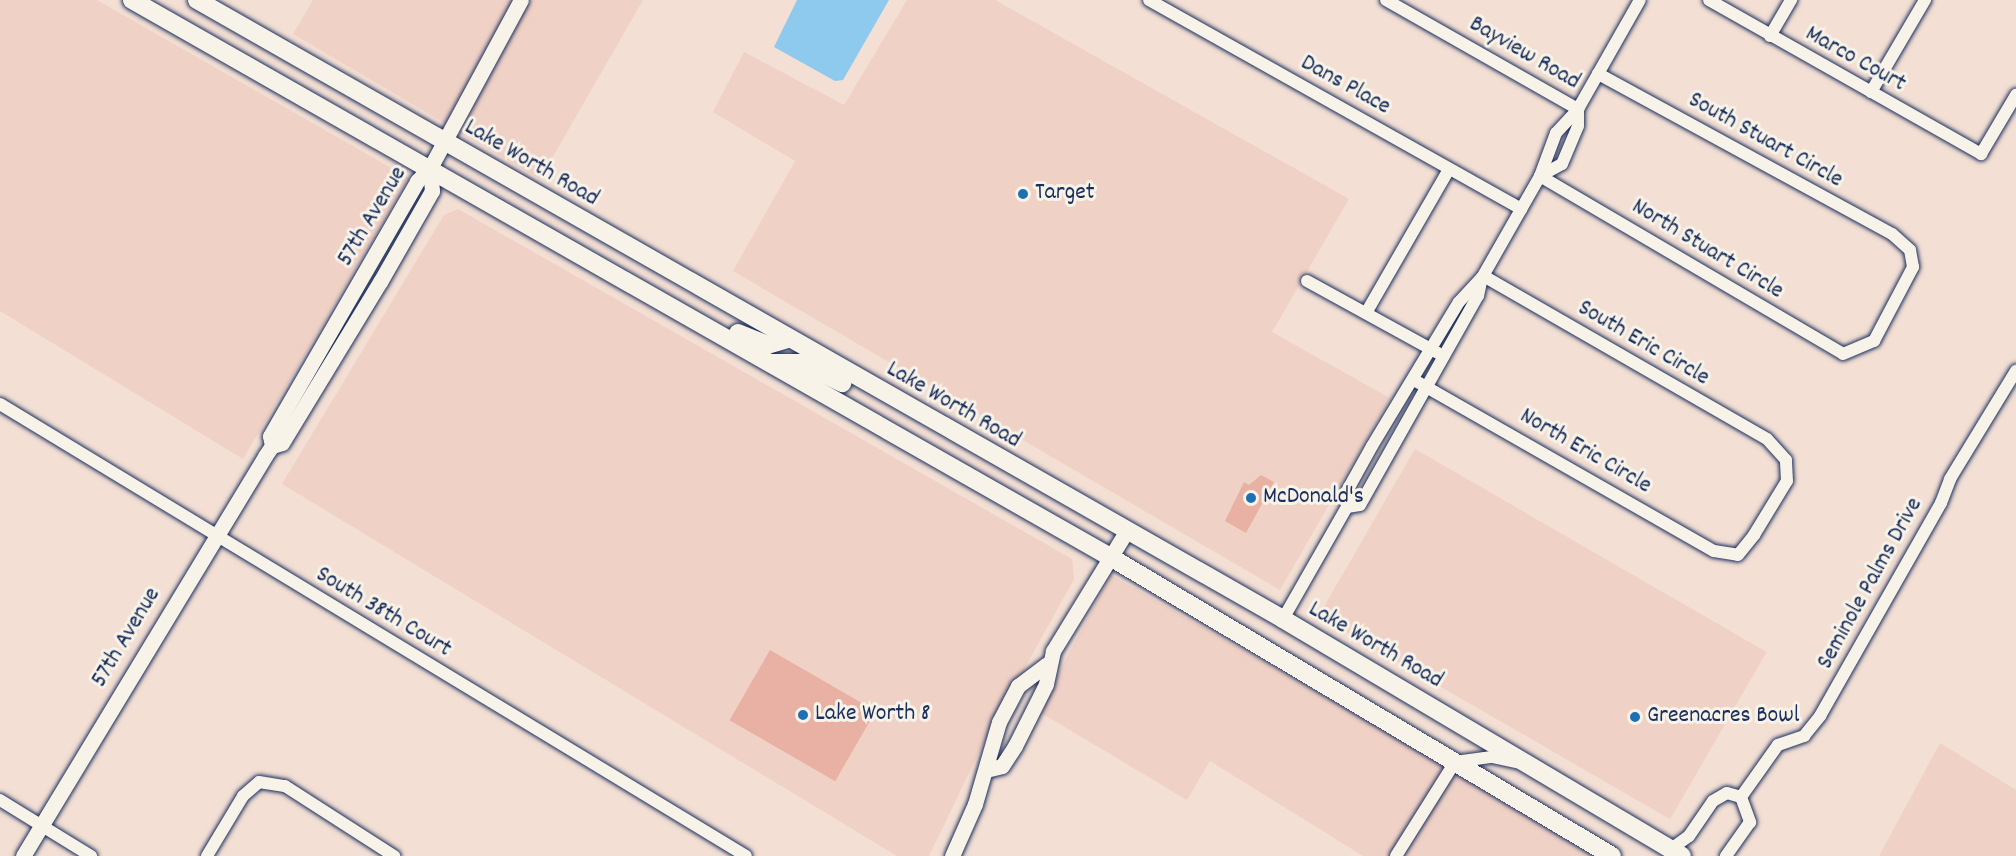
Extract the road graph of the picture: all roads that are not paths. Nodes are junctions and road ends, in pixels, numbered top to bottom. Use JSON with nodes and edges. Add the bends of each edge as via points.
{"nodes":[{"id":1,"x":132,"y":0,"type":"edge"},
{"id":2,"x":199,"y":0,"type":"edge"},
{"id":3,"x":520,"y":0,"type":"edge"},
{"id":4,"x":1149,"y":0,"type":"edge"},
{"id":5,"x":1386,"y":0,"type":"edge"},
{"id":6,"x":1640,"y":0,"type":"edge"},
{"id":7,"x":1709,"y":0,"type":"edge"},
{"id":8,"x":1791,"y":0,"type":"edge"},
{"id":9,"x":1925,"y":0,"type":"edge"},
{"id":10,"x":1770,"y":36,"type":"junction"},
{"id":11,"x":1598,"y":74,"type":"junction"},
{"id":12,"x":1871,"y":92,"type":"junction"},
{"id":13,"x":2016,"y":95,"type":"edge"},
{"id":14,"x":1578,"y":109,"type":"junction"},
{"id":15,"x":443,"y":141,"type":"junction"},
{"id":16,"x":430,"y":168,"type":"junction"},
{"id":17,"x":1449,"y":169,"type":"junction"},
{"id":18,"x":1540,"y":176,"type":"junction"},
{"id":19,"x":1521,"y":209,"type":"junction"},
{"id":20,"x":1483,"y":276,"type":"junction"},
{"id":21,"x":1307,"y":281,"type":"dead end"},
{"id":22,"x":642,"y":290,"type":"junction"},
{"id":23,"x":1366,"y":313,"type":"junction"},
{"id":24,"x":788,"y":339,"type":"junction"},
{"id":25,"x":1855,"y":351,"type":"joint"},
{"id":26,"x":1439,"y":353,"type":"junction"},
{"id":27,"x":770,"y":363,"type":"junction"},
{"id":28,"x":2016,"y":371,"type":"edge"},
{"id":29,"x":1414,"y":380,"type":"junction"},
{"id":30,"x":1428,"y":385,"type":"junction"},
{"id":31,"x":0,"y":404,"type":"edge"},
{"id":32,"x":939,"y":425,"type":"junction"},
{"id":33,"x":1347,"y":507,"type":"junction"},
{"id":34,"x":1126,"y":532,"type":"junction"},
{"id":35,"x":216,"y":536,"type":"junction"},
{"id":36,"x":1738,"y":555,"type":"joint"},
{"id":37,"x":1112,"y":558,"type":"junction"},
{"id":38,"x":1282,"y":619,"type":"junction"},
{"id":39,"x":1047,"y":664,"type":"junction"},
{"id":40,"x":1455,"y":762,"type":"junction"},
{"id":41,"x":1531,"y":765,"type":"junction"},
{"id":42,"x":986,"y":770,"type":"junction"},
{"id":43,"x":1741,"y":797,"type":"junction"},
{"id":44,"x":0,"y":800,"type":"edge"},
{"id":45,"x":42,"y":826,"type":"junction"},
{"id":46,"x":1677,"y":853,"type":"edge"},
{"id":47,"x":23,"y":856,"type":"edge"},
{"id":48,"x":91,"y":856,"type":"edge"},
{"id":49,"x":207,"y":856,"type":"edge"},
{"id":50,"x":394,"y":856,"type":"edge"},
{"id":51,"x":746,"y":856,"type":"edge"},
{"id":52,"x":952,"y":856,"type":"edge"},
{"id":53,"x":1396,"y":856,"type":"edge"},
{"id":54,"x":1612,"y":856,"type":"edge"},
{"id":55,"x":1726,"y":856,"type":"edge"}],
"edges":[{"from":1,"to":16,"type":"main road"},
{"from":2,"to":15,"type":"main road","name":"Lake Worth Road"},
{"from":3,"to":15,"type":"street","name":"57th Avenue"},
{"from":4,"to":17,"type":"street","name":"Dans Place"},
{"from":5,"to":14,"type":"street","name":"Bayview Road"},
{"from":6,"to":11,"type":"street"},
{"from":7,"to":10,"type":"street","name":"Marco Court"},
{"from":8,"to":10,"type":"street"},
{"from":9,"to":12,"type":"street"},
{"from":10,"to":12,"type":"street","name":"Marco Court"},
{"from":11,"to":14,"type":"street"},
{"from":11,"to":25,"type":"street","name":"South Stuart Circle","via":[[1892,234],[1910,250],[1913,267],[1874,341]]},
{"from":12,"to":13,"type":"street","name":"Marco Court","via":[[1982,154]]},
{"from":14,"to":18,"type":"street","via":[[1556,133]]},
{"from":14,"to":18,"type":"street","via":[[1578,126],[1562,164]]},
{"from":15,"to":16,"type":"street","name":"57th Avenue"},
{"from":15,"to":24,"type":"main road","name":"Lake Worth Road"},
{"from":16,"to":22,"type":"main road"},
{"from":16,"to":35,"type":"street","name":"57th Avenue","via":[[432,191],[288,434],[282,443],[272,446]]},
{"from":17,"to":19,"type":"street","name":"Dans Place"},
{"from":17,"to":23,"type":"street"},
{"from":18,"to":19,"type":"street"},
{"from":18,"to":25,"type":"street","name":"North Stuart Circle","via":[[1843,354]]},
{"from":19,"to":20,"type":"street"},
{"from":20,"to":26,"type":"street","via":[[1459,302]]},
{"from":20,"to":36,"type":"street","name":"South Eric Circle","via":[[1767,439],[1779,452],[1786,460],[1787,481]]},
{"from":21,"to":23,"type":"street"},
{"from":22,"to":24,"type":"main road","via":[[670,294],[751,340],[767,345]]},
{"from":22,"to":27,"type":"main road"},
{"from":23,"to":26,"type":"street"},
{"from":24,"to":32,"type":"main road","name":"Lake Worth Road"},
{"from":26,"to":29,"type":"street"},
{"from":26,"to":30,"type":"street"},
{"from":27,"to":32,"type":"main road","via":[[801,363],[903,417]]},
{"from":27,"to":37,"type":"main road"},
{"from":28,"to":43,"type":"street","name":"Seminole Palms Drive","via":[[1950,479],[1820,716],[1804,736],[1778,745]]},
{"from":29,"to":30,"type":"street","name":"North Eric Circle"},
{"from":29,"to":33,"type":"street","via":[[1347,491]]},
{"from":30,"to":33,"type":"street","via":[[1360,505]]},
{"from":30,"to":36,"type":"street","name":"North Eric Circle","via":[[1714,551]]},
{"from":31,"to":35,"type":"street","name":"South 38th Court"},
{"from":32,"to":34,"type":"main road","name":"Lake Worth Road"},
{"from":33,"to":38,"type":"street"},
{"from":34,"to":37,"type":"street"},
{"from":34,"to":38,"type":"main road","name":"Lake Worth Road"},
{"from":35,"to":45,"type":"street","name":"57th Avenue"},
{"from":35,"to":51,"type":"street","name":"South 38th Court"},
{"from":37,"to":39,"type":"street"},
{"from":37,"to":40,"type":"main road"},
{"from":38,"to":41,"type":"main road","name":"Lake Worth Road"},
{"from":39,"to":42,"type":"street","via":[[1018,686],[999,722]]},
{"from":39,"to":42,"type":"street","via":[[1046,684],[1015,746],[1002,766]]},
{"from":40,"to":41,"type":"street","via":[[1492,757]]},
{"from":40,"to":53,"type":"street"},
{"from":40,"to":54,"type":"main road"},
{"from":41,"to":46,"type":"main road","name":"Lake Worth Road"},
{"from":42,"to":52,"type":"street"},
{"from":43,"to":46,"type":"street","via":[[1727,793],[1713,801]]},
{"from":43,"to":55,"type":"street","via":[[1750,822]]},
{"from":44,"to":45,"type":"street"},
{"from":45,"to":47,"type":"street","name":"57th Avenue"},
{"from":45,"to":48,"type":"street"},
{"from":49,"to":50,"type":"street","via":[[243,796],[260,782],[285,786]]}]}
